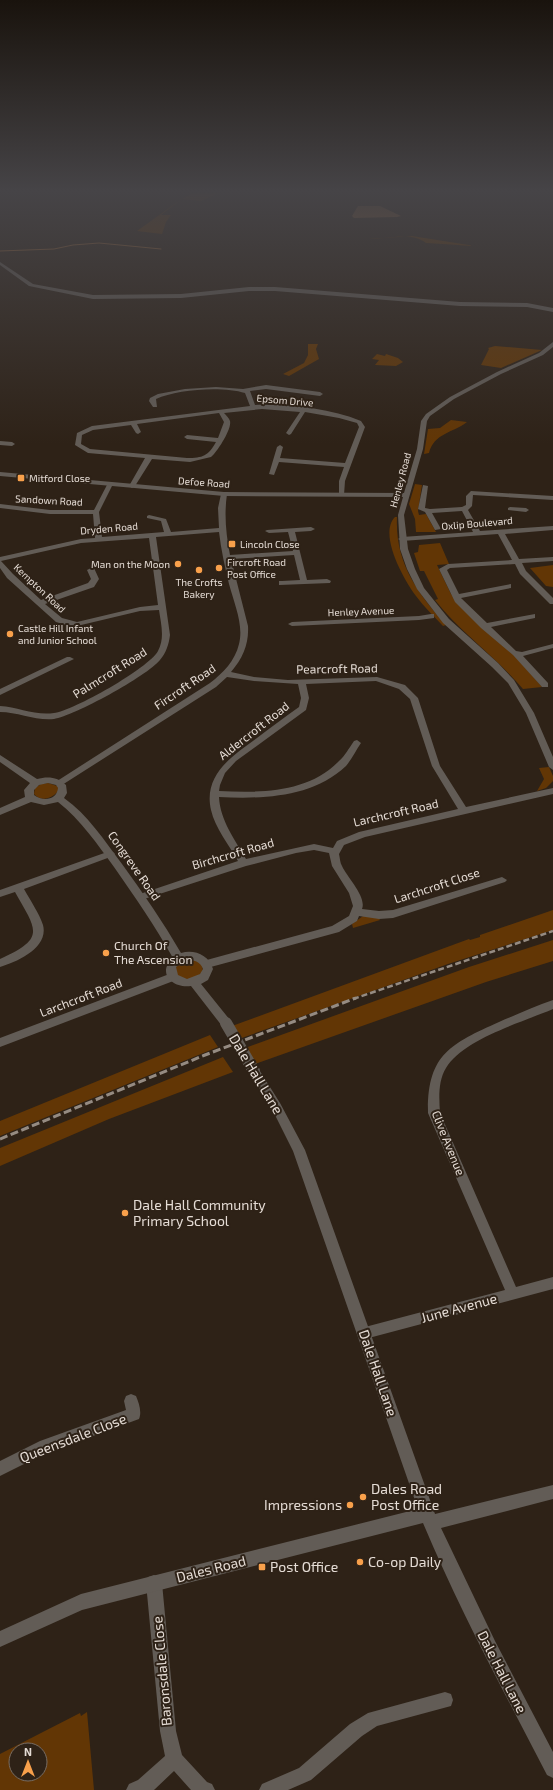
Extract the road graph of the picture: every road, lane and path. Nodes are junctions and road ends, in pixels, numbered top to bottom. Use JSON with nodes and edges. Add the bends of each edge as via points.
{"nodes":[{"id":1,"x":19,"y":277,"type":"edge"},
{"id":2,"x":553,"y":310,"type":"edge"},
{"id":3,"x":553,"y":344,"type":"edge"},
{"id":4,"x":245,"y":390,"type":"junction"},
{"id":5,"x":316,"y":392,"type":"dead end"},
{"id":6,"x":145,"y":404,"type":"dead end"},
{"id":7,"x":253,"y":407,"type":"junction"},
{"id":8,"x":220,"y":411,"type":"junction"},
{"id":9,"x":303,"y":411,"type":"junction"},
{"id":10,"x":133,"y":422,"type":"junction"},
{"id":11,"x":138,"y":432,"type":"dead end"},
{"id":12,"x":289,"y":433,"type":"dead end"},
{"id":13,"x":187,"y":437,"type":"dead end"},
{"id":14,"x":219,"y":440,"type":"junction"},
{"id":15,"x":0,"y":443,"type":"edge"},
{"id":16,"x":13,"y":444,"type":"dead end"},
{"id":17,"x":280,"y":447,"type":"dead end"},
{"id":18,"x":150,"y":456,"type":"junction"},
{"id":19,"x":276,"y":460,"type":"junction"},
{"id":20,"x":348,"y":466,"type":"junction"},
{"id":21,"x":0,"y":474,"type":"edge"},
{"id":22,"x":272,"y":474,"type":"dead end"},
{"id":23,"x":110,"y":484,"type":"junction"},
{"id":24,"x":132,"y":486,"type":"junction"},
{"id":25,"x":425,"y":486,"type":"dead end"},
{"id":26,"x":224,"y":494,"type":"junction"},
{"id":27,"x":342,"y":494,"type":"junction"},
{"id":28,"x":406,"y":494,"type":"junction"},
{"id":29,"x":519,"y":495,"type":"junction"},
{"id":30,"x":553,"y":498,"type":"edge"},
{"id":31,"x":1,"y":509,"type":"edge"},
{"id":32,"x":464,"y":509,"type":"junction"},
{"id":33,"x":510,"y":509,"type":"dead end"},
{"id":34,"x":428,"y":511,"type":"junction"},
{"id":35,"x":96,"y":512,"type":"junction"},
{"id":36,"x":149,"y":517,"type":"dead end"},
{"id":37,"x":553,"y":528,"type":"edge"},
{"id":38,"x":311,"y":529,"type":"dead end"},
{"id":39,"x":437,"y":529,"type":"dead end"},
{"id":40,"x":222,"y":530,"type":"junction"},
{"id":41,"x":291,"y":530,"type":"junction"},
{"id":42,"x":269,"y":531,"type":"dead end"},
{"id":43,"x":500,"y":531,"type":"junction"},
{"id":44,"x":477,"y":533,"type":"junction"},
{"id":45,"x":168,"y":534,"type":"junction"},
{"id":46,"x":152,"y":535,"type":"junction"},
{"id":47,"x":99,"y":539,"type":"junction"},
{"id":48,"x":402,"y":539,"type":"junction"},
{"id":49,"x":296,"y":553,"type":"junction"},
{"id":50,"x":228,"y":558,"type":"junction"},
{"id":51,"x":0,"y":559,"type":"edge"},
{"id":52,"x":553,"y":559,"type":"edge"},
{"id":53,"x":516,"y":561,"type":"junction"},
{"id":54,"x":0,"y":563,"type":"edge"},
{"id":55,"x":92,"y":570,"type":"dead end"},
{"id":56,"x":327,"y":581,"type":"dead end"},
{"id":57,"x":304,"y":582,"type":"junction"},
{"id":58,"x":282,"y":583,"type":"dead end"},
{"id":59,"x":508,"y":586,"type":"dead end"},
{"id":60,"x":553,"y":592,"type":"edge"},
{"id":61,"x":544,"y":593,"type":"junction"},
{"id":62,"x":456,"y":597,"type":"junction"},
{"id":63,"x":553,"y":602,"type":"edge"},
{"id":64,"x":40,"y":603,"type":"junction"},
{"id":65,"x":162,"y":607,"type":"junction"},
{"id":66,"x":431,"y":616,"type":"dead end"},
{"id":67,"x":532,"y":616,"type":"dead end"},
{"id":68,"x":292,"y":624,"type":"dead end"},
{"id":69,"x":484,"y":626,"type":"junction"},
{"id":70,"x":553,"y":646,"type":"edge"},
{"id":71,"x":517,"y":655,"type":"junction"},
{"id":72,"x":70,"y":659,"type":"dead end"},
{"id":73,"x":227,"y":674,"type":"junction"},
{"id":74,"x":302,"y":682,"type":"junction"},
{"id":75,"x":545,"y":685,"type":"dead end"},
{"id":76,"x":0,"y":692,"type":"edge"},
{"id":77,"x":0,"y":709,"type":"edge"},
{"id":78,"x":357,"y":744,"type":"dead end"},
{"id":79,"x":0,"y":758,"type":"edge"},
{"id":80,"x":553,"y":767,"type":"edge"},
{"id":81,"x":59,"y":782,"type":"junction"},
{"id":82,"x":36,"y":783,"type":"junction"},
{"id":83,"x":553,"y":791,"type":"edge"},
{"id":84,"x":214,"y":794,"type":"junction"},
{"id":85,"x":32,"y":798,"type":"junction"},
{"id":86,"x":58,"y":798,"type":"junction"},
{"id":87,"x":464,"y":811,"type":"junction"},
{"id":88,"x":0,"y":812,"type":"edge"},
{"id":89,"x":334,"y":851,"type":"junction"},
{"id":90,"x":110,"y":854,"type":"junction"},
{"id":91,"x":244,"y":863,"type":"junction"},
{"id":92,"x":502,"y":880,"type":"dead end"},
{"id":93,"x":18,"y":888,"type":"junction"},
{"id":94,"x":0,"y":894,"type":"edge"},
{"id":95,"x":140,"y":897,"type":"junction"},
{"id":96,"x":357,"y":912,"type":"junction"},
{"id":97,"x":178,"y":958,"type":"junction"},
{"id":98,"x":0,"y":962,"type":"edge"},
{"id":99,"x":207,"y":964,"type":"junction"},
{"id":100,"x":172,"y":977,"type":"junction"},
{"id":101,"x":194,"y":983,"type":"junction"},
{"id":102,"x":552,"y":1007,"type":"edge"},
{"id":103,"x":0,"y":1043,"type":"edge"},
{"id":104,"x":553,"y":1283,"type":"edge"},
{"id":105,"x":512,"y":1294,"type":"junction"},
{"id":106,"x":365,"y":1333,"type":"junction"},
{"id":107,"x":132,"y":1401,"type":"dead end"},
{"id":108,"x":0,"y":1469,"type":"edge"},
{"id":109,"x":553,"y":1492,"type":"edge"},
{"id":110,"x":430,"y":1518,"type":"junction"},
{"id":111,"x":154,"y":1583,"type":"junction"},
{"id":112,"x":0,"y":1639,"type":"edge"},
{"id":113,"x":445,"y":1700,"type":"dead end"},
{"id":114,"x":174,"y":1759,"type":"junction"},
{"id":115,"x":553,"y":1769,"type":"edge"},
{"id":116,"x":135,"y":1790,"type":"edge"},
{"id":117,"x":206,"y":1790,"type":"edge"},
{"id":118,"x":268,"y":1790,"type":"edge"}],
"edges":[{"from":1,"to":2,"type":"street","via":[[31,285],[93,297],[181,296],[248,289],[275,289],[460,304],[527,305]]},
{"from":3,"to":28,"type":"street","name":"Henley Road","via":[[541,354],[452,398],[428,415],[424,421],[420,449]]},
{"from":4,"to":5,"type":"street","via":[[266,387]]},
{"from":4,"to":6,"type":"street","via":[[235,388],[170,392],[155,396],[152,400],[154,405]]},
{"from":4,"to":7,"type":"street","via":[[250,394]]},
{"from":7,"to":8,"type":"street","name":"Epsom Drive"},
{"from":7,"to":9,"type":"street","name":"Epsom Drive"},
{"from":8,"to":10,"type":"street","name":"Epsom Drive"},
{"from":8,"to":14,"type":"street","via":[[226,422]]},
{"from":9,"to":12,"type":"street"},
{"from":9,"to":20,"type":"street","name":"Epsom Drive","via":[[349,418],[361,423],[362,427]]},
{"from":10,"to":11,"type":"street"},
{"from":10,"to":18,"type":"street","name":"Epsom Drive","via":[[84,430],[79,434],[78,445],[88,451]]},
{"from":13,"to":14,"type":"street"},
{"from":14,"to":18,"type":"street","via":[[211,455],[200,459]]},
{"from":15,"to":16,"type":"street"},
{"from":17,"to":19,"type":"street"},
{"from":18,"to":24,"type":"street"},
{"from":19,"to":20,"type":"street"},
{"from":19,"to":22,"type":"street"},
{"from":20,"to":27,"type":"street","name":"Epsom Drive","via":[[342,481]]},
{"from":21,"to":23,"type":"street","name":"Defoe Road"},
{"from":23,"to":24,"type":"street","name":"Defoe Road"},
{"from":23,"to":35,"type":"street"},
{"from":24,"to":26,"type":"street","name":"Defoe Road"},
{"from":25,"to":34,"type":"street","via":[[420,508]]},
{"from":26,"to":27,"type":"street","name":"Defoe Road"},
{"from":26,"to":40,"type":"street","name":"Fircroft Road","via":[[220,511]]},
{"from":27,"to":28,"type":"street","name":"Defoe Road"},
{"from":28,"to":48,"type":"street","name":"Henley Road","via":[[401,514]]},
{"from":29,"to":30,"type":"street"},
{"from":29,"to":32,"type":"street","via":[[473,492],[469,496],[469,506]]},
{"from":29,"to":33,"type":"street","via":[[522,510]]},
{"from":31,"to":35,"type":"street","name":"Sandown Road"},
{"from":32,"to":34,"type":"street"},
{"from":32,"to":44,"type":"street"},
{"from":34,"to":39,"type":"street"},
{"from":35,"to":47,"type":"street"},
{"from":36,"to":45,"type":"street","via":[[164,520]]},
{"from":37,"to":43,"type":"street","name":"Oxlip Boulevard"},
{"from":38,"to":41,"type":"street"},
{"from":40,"to":45,"type":"street","name":"Dryden Road"},
{"from":40,"to":50,"type":"street","name":"Fircroft Road"},
{"from":41,"to":42,"type":"street"},
{"from":41,"to":49,"type":"street"},
{"from":43,"to":44,"type":"street","name":"Oxlip Boulevard"},
{"from":43,"to":53,"type":"street"},
{"from":44,"to":48,"type":"street","name":"Oxlip Boulevard"},
{"from":45,"to":46,"type":"street","name":"Dryden Road"},
{"from":46,"to":47,"type":"street","name":"Dryden Road"},
{"from":46,"to":65,"type":"street","name":"Palmcroft Road"},
{"from":47,"to":51,"type":"street","name":"Dryden Road","via":[[58,545]]},
{"from":48,"to":80,"type":"street","name":"Henley Road","via":[[411,569],[425,596],[455,630],[506,676],[520,694]]},
{"from":49,"to":50,"type":"street"},
{"from":49,"to":57,"type":"street"},
{"from":50,"to":73,"type":"street","name":"Fircroft Road","via":[[245,634],[241,654]]},
{"from":52,"to":53,"type":"street"},
{"from":53,"to":61,"type":"street"},
{"from":53,"to":62,"type":"street","via":[[444,567],[443,570]]},
{"from":54,"to":64,"type":"street","name":"Kempton Road","via":[[10,576]]},
{"from":55,"to":64,"type":"street","via":[[95,580],[92,585]]},
{"from":56,"to":57,"type":"street"},
{"from":57,"to":58,"type":"street"},
{"from":59,"to":62,"type":"street"},
{"from":60,"to":61,"type":"street"},
{"from":61,"to":63,"type":"street"},
{"from":62,"to":69,"type":"street"},
{"from":64,"to":65,"type":"street","name":"Kempton Road","via":[[61,621],[74,624]]},
{"from":65,"to":77,"type":"street","name":"Palmcroft Road","via":[[166,635],[163,648],[156,660],[132,676],[65,714],[45,716]]},
{"from":66,"to":68,"type":"street","name":"Henley Avenue"},
{"from":67,"to":69,"type":"street"},
{"from":69,"to":71,"type":"street"},
{"from":70,"to":71,"type":"street"},
{"from":71,"to":75,"type":"street"},
{"from":72,"to":76,"type":"street"},
{"from":73,"to":74,"type":"street","name":"Pearcroft Road","via":[[254,679]]},
{"from":73,"to":81,"type":"street","name":"Fircroft Road"},
{"from":74,"to":84,"type":"street","name":"Aldercroft Road","via":[[305,698],[302,708],[228,764],[216,782]]},
{"from":74,"to":87,"type":"street","name":"Pearcroft Road","via":[[377,679],[408,690],[414,698],[436,766]]},
{"from":78,"to":84,"type":"street","via":[[336,769],[319,780],[299,788],[267,794]]},
{"from":79,"to":82,"type":"street"},
{"from":81,"to":82,"type":"street","via":[[46,780]]},
{"from":81,"to":86,"type":"street","via":[[64,790]]},
{"from":82,"to":85,"type":"street","via":[[29,790]]},
{"from":83,"to":87,"type":"street","name":"Larchcroft Road"},
{"from":84,"to":91,"type":"street","name":"Aldercroft Road","via":[[217,817]]},
{"from":85,"to":86,"type":"street","via":[[44,802]]},
{"from":85,"to":88,"type":"street"},
{"from":86,"to":90,"type":"street","name":"Congreve Road","via":[[90,826]]},
{"from":87,"to":89,"type":"street","name":"Larchcroft Road","via":[[354,836],[340,842]]},
{"from":89,"to":91,"type":"street","name":"Birchcroft Road","via":[[318,847],[306,848]]},
{"from":89,"to":96,"type":"street","via":[[336,865],[358,898]]},
{"from":90,"to":93,"type":"street"},
{"from":90,"to":95,"type":"street","name":"Congreve Road"},
{"from":91,"to":95,"type":"street","name":"Birchcroft Road"},
{"from":92,"to":96,"type":"street","name":"Larchcroft Close","via":[[393,914]]},
{"from":93,"to":94,"type":"street"},
{"from":93,"to":98,"type":"street","via":[[39,925],[39,936],[26,952]]},
{"from":95,"to":97,"type":"street","name":"Congreve Road"},
{"from":96,"to":99,"type":"street","via":[[350,921],[335,929]]},
{"from":97,"to":99,"type":"street","via":[[195,956]]},
{"from":97,"to":100,"type":"street","via":[[170,969]]},
{"from":99,"to":101,"type":"street","via":[[207,973]]},
{"from":100,"to":101,"type":"street","via":[[184,983]]},
{"from":100,"to":103,"type":"street","name":"Larchcroft Road"},
{"from":101,"to":106,"type":"street","name":"Dale Hall Lane","bridge":true,"via":[[226,1023],[299,1150]]},
{"from":102,"to":105,"type":"street","name":"Clive Avenue","via":[[468,1040],[455,1049],[445,1059],[438,1072],[432,1097],[436,1118]]},
{"from":104,"to":105,"type":"street","name":"June Avenue"},
{"from":105,"to":106,"type":"street","name":"June Avenue"},
{"from":106,"to":110,"type":"street","name":"Dale Hall Lane"},
{"from":107,"to":108,"type":"street","name":"Queensdale Close","via":[[134,1414],[40,1448]]},
{"from":109,"to":110,"type":"street","name":"Dales Road"},
{"from":110,"to":111,"type":"street","name":"Dales Road"},
{"from":110,"to":115,"type":"street","name":"Dale Hall Lane","via":[[452,1571]]},
{"from":111,"to":112,"type":"street","name":"Dales Road","via":[[81,1602]]},
{"from":111,"to":114,"type":"street","name":"Baronsdale Close","via":[[168,1731]]},
{"from":113,"to":118,"type":"street","via":[[374,1719],[356,1730],[305,1774]]},
{"from":114,"to":116,"type":"street","via":[[143,1788]]},
{"from":114,"to":117,"type":"street","name":"Baronsdale Close","via":[[200,1788]]}]}
